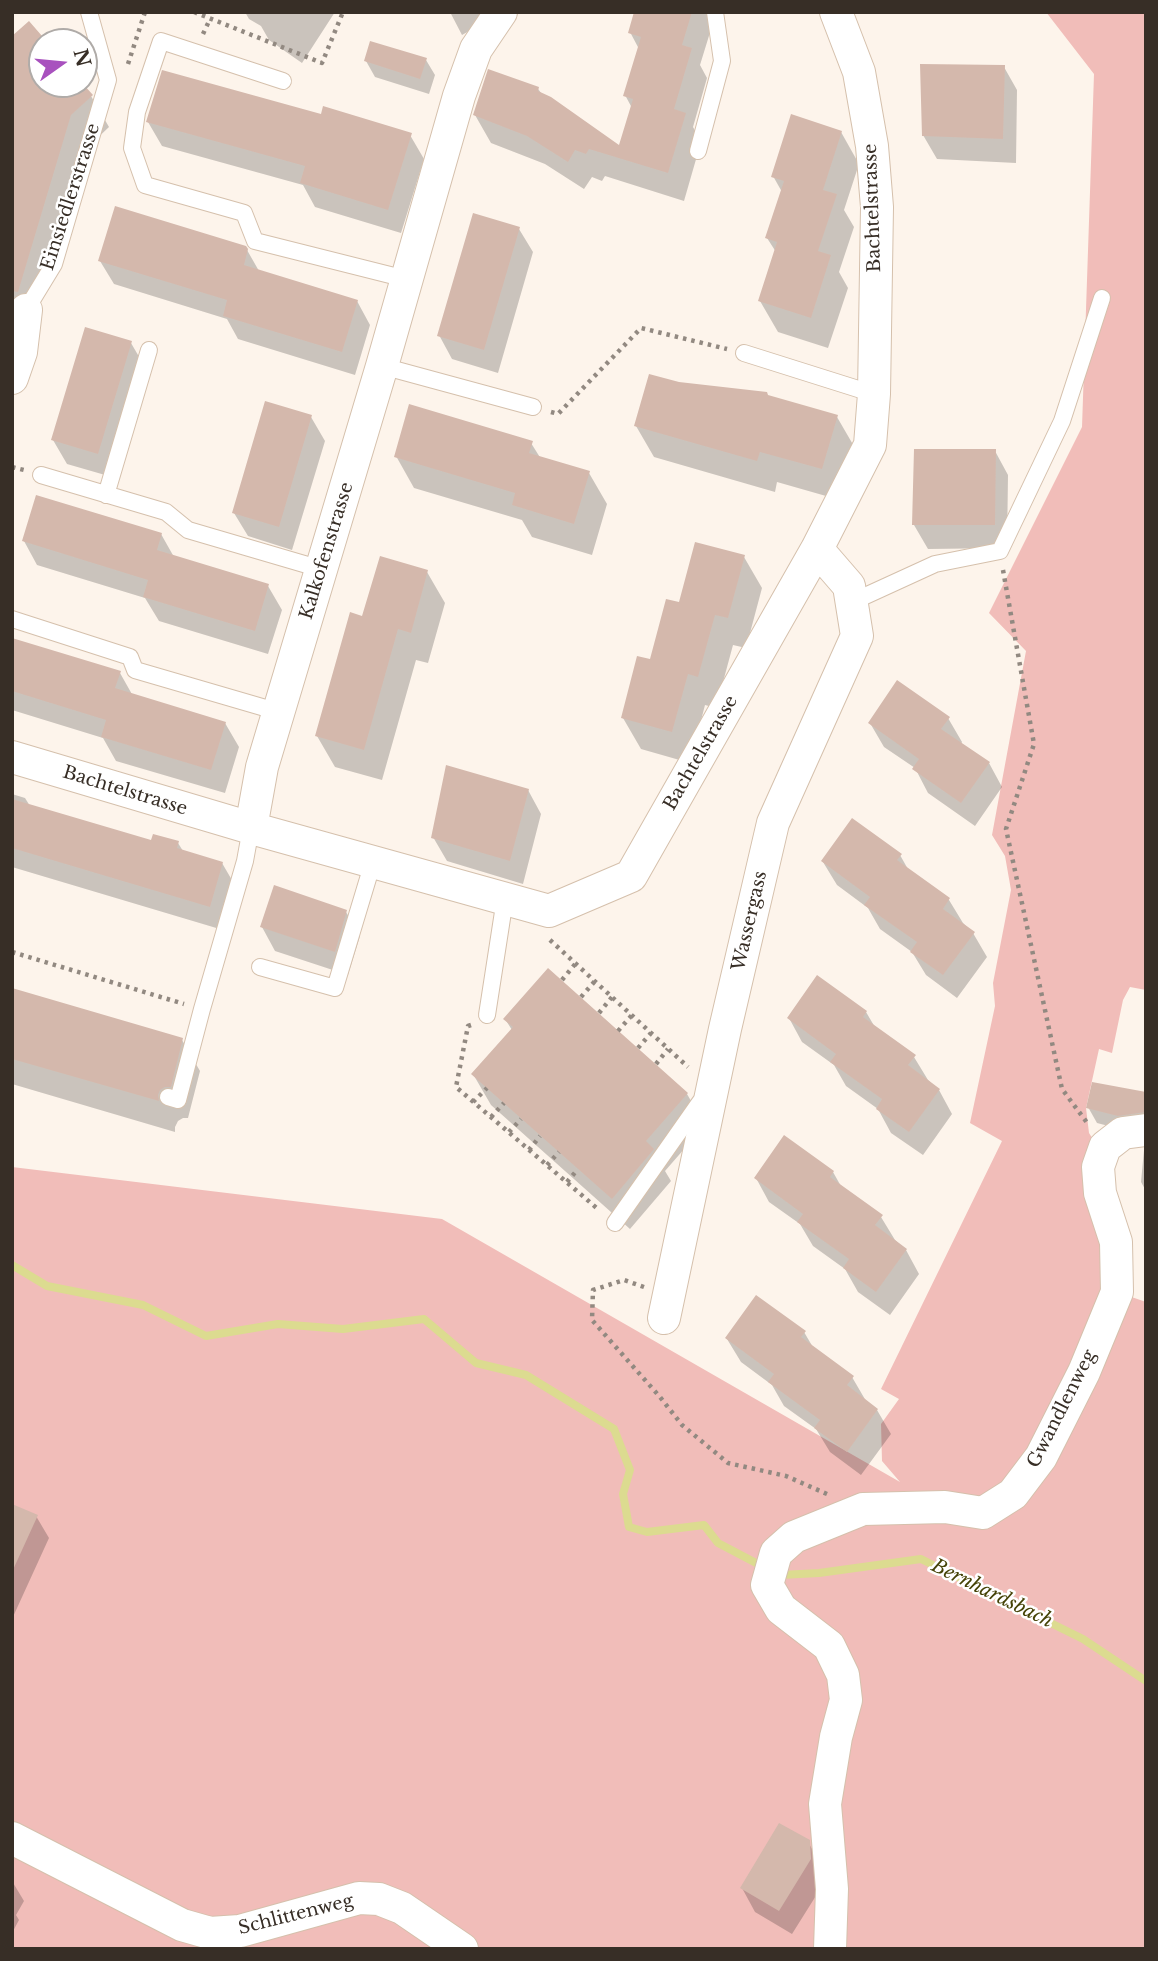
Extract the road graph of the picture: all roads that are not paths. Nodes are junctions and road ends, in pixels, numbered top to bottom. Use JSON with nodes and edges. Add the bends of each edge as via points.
{"nodes":[{"id":1,"x":89,"y":12,"type":"edge"},
{"id":2,"x":501,"y":12,"type":"edge"},
{"id":3,"x":715,"y":12,"type":"edge"},
{"id":4,"x":836,"y":12,"type":"edge"},
{"id":5,"x":284,"y":81,"type":"dead end"},
{"id":6,"x":698,"y":151,"type":"dead end"},
{"id":7,"x":406,"y":279,"type":"junction"},
{"id":8,"x":1102,"y":298,"type":"dead end"},
{"id":9,"x":26,"y":310,"type":"joint"},
{"id":10,"x":149,"y":350,"type":"dead end"},
{"id":11,"x":744,"y":353,"type":"road end"},
{"id":12,"x":382,"y":366,"type":"junction"},
{"id":13,"x":12,"y":378,"type":"edge"},
{"id":14,"x":874,"y":394,"type":"junction"},
{"id":15,"x":533,"y":407,"type":"road end"},
{"id":16,"x":41,"y":475,"type":"dead end"},
{"id":17,"x":106,"y":495,"type":"junction"},
{"id":18,"x":817,"y":549,"type":"junction"},
{"id":19,"x":321,"y":569,"type":"junction"},
{"id":20,"x":852,"y":602,"type":"junction"},
{"id":21,"x":12,"y":619,"type":"edge"},
{"id":22,"x":279,"y":712,"type":"junction"},
{"id":23,"x":12,"y":757,"type":"edge"},
{"id":24,"x":251,"y":828,"type":"junction"},
{"id":25,"x":373,"y":862,"type":"junction"},
{"id":26,"x":505,"y":899,"type":"junction"},
{"id":27,"x":260,"y":967,"type":"dead end"},
{"id":28,"x":487,"y":1015,"type":"road end"},
{"id":29,"x":173,"y":1099,"type":"dead end"},
{"id":30,"x":705,"y":1101,"type":"junction"},
{"id":31,"x":1146,"y":1130,"type":"edge"},
{"id":32,"x":615,"y":1223,"type":"road end"},
{"id":33,"x":666,"y":1306,"type":"road end"},
{"id":34,"x":12,"y":1838,"type":"edge"},
{"id":35,"x":461,"y":1949,"type":"edge"},
{"id":36,"x":830,"y":1949,"type":"edge"}],
"edges":[{"from":1,"to":9,"type":"lane","name":"Einsiedlerstrasse","via":[[108,80],[54,264]]},
{"from":2,"to":7,"type":"street","name":"Kalkofenstrasse","via":[[476,48],[467,72]]},
{"from":3,"to":6,"type":"lane","via":[[722,61]]},
{"from":4,"to":14,"type":"street","name":"Bachtelstrasse","via":[[859,72],[872,146],[877,207]]},
{"from":5,"to":7,"type":"lane","via":[[161,41],[136,112],[132,148],[145,185],[244,213],[255,241]]},
{"from":7,"to":12,"type":"street","name":"Kalkofenstrasse"},
{"from":8,"to":20,"type":"lane","via":[[1062,421],[1000,551],[935,564]]},
{"from":9,"to":13,"type":"street","name":"Einsiedlerstrasse","via":[[21,352]]},
{"from":10,"to":17,"type":"lane"},
{"from":11,"to":14,"type":"lane"},
{"from":12,"to":15,"type":"lane"},
{"from":12,"to":19,"type":"street","name":"Kalkofenstrasse"},
{"from":14,"to":18,"type":"street","name":"Bachtelstrasse","via":[[870,445]]},
{"from":16,"to":17,"type":"lane"},
{"from":17,"to":19,"type":"lane","via":[[166,512],[188,530]]},
{"from":18,"to":20,"type":"street","name":"Wassergass","via":[[849,586]]},
{"from":18,"to":26,"type":"street","name":"Bachtelstrasse","via":[[631,876],[549,911]]},
{"from":19,"to":22,"type":"street","name":"Kalkofenstrasse"},
{"from":20,"to":30,"type":"street","name":"Wassergass","via":[[857,636],[773,823]]},
{"from":21,"to":22,"type":"lane","via":[[130,657],[135,670]]},
{"from":22,"to":24,"type":"street","name":"Kalkofenstrasse","via":[[262,767]]},
{"from":23,"to":24,"type":"street","name":"Bachtelstrasse"},
{"from":24,"to":25,"type":"street","name":"Bachtelstrasse"},
{"from":24,"to":29,"type":"lane","name":"Kalkofenstrasse"},
{"from":25,"to":26,"type":"street","name":"Bachtelstrasse"},
{"from":25,"to":27,"type":"lane","via":[[335,988]]},
{"from":26,"to":28,"type":"lane"},
{"from":30,"to":32,"type":"lane"},
{"from":30,"to":33,"type":"street","name":"Wassergass"},
{"from":31,"to":36,"type":"street","name":"Gwandlenweg","via":[[1123,1133],[1105,1147],[1098,1167],[1100,1193],[1116,1241],[1117,1292],[1084,1373],[1041,1457],[1013,1494],[983,1513],[945,1507],[863,1510],[794,1537],[776,1553],[767,1585],[781,1609],[829,1646],[842,1675],[846,1700],[825,1804],[832,1889]]},
{"from":34,"to":35,"type":"street","name":"Schlittenweg","via":[[182,1925],[210,1933],[240,1931],[359,1898],[379,1899],[402,1908]]}]}
